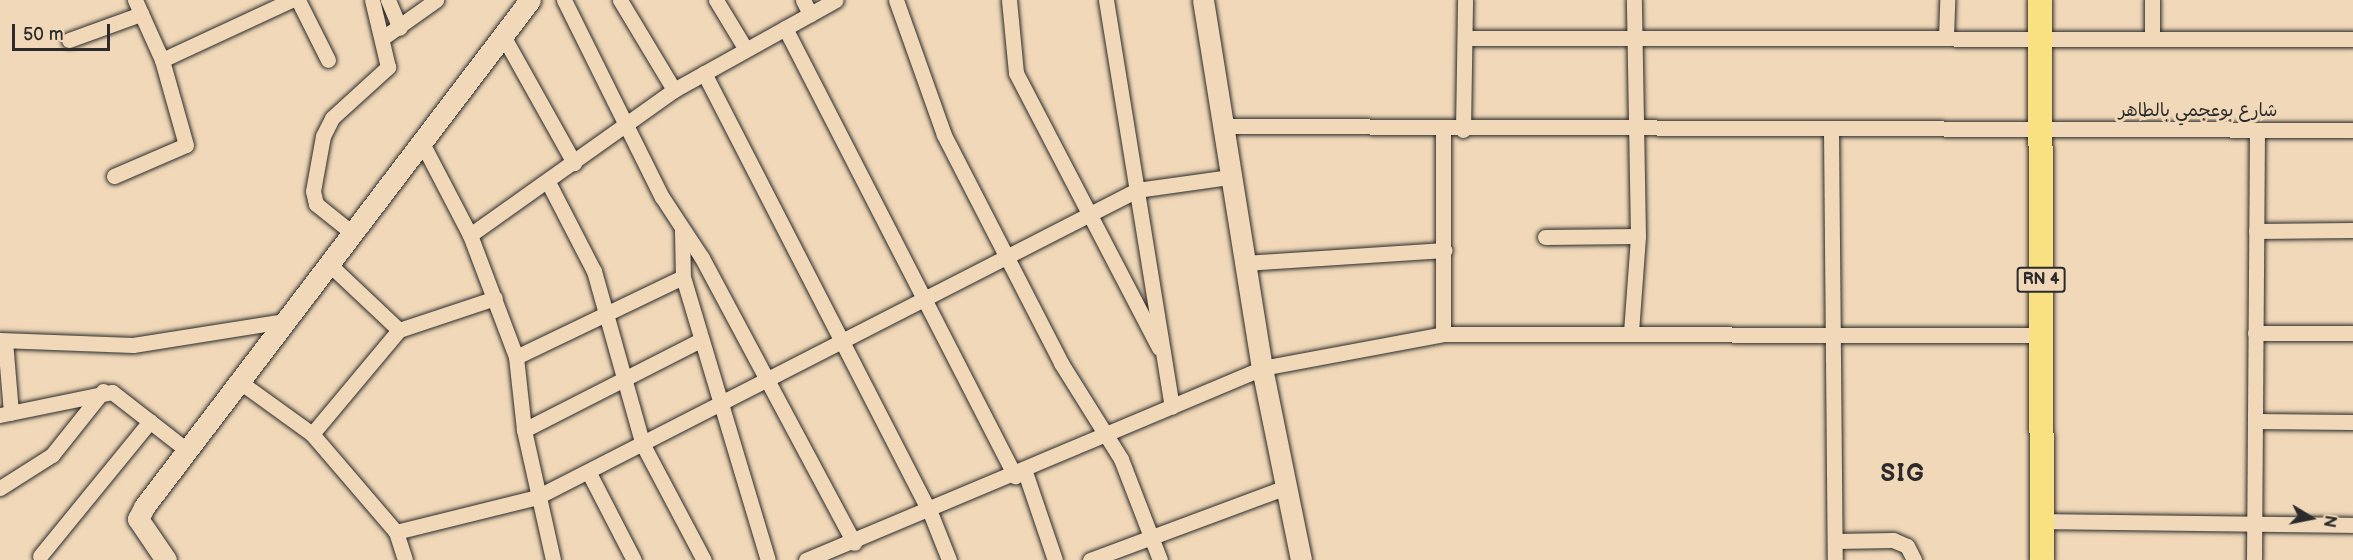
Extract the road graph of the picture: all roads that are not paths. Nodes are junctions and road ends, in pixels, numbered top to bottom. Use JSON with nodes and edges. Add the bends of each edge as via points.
{"nodes":[{"id":1,"x":291,"y":0,"type":"edge"},
{"id":2,"x":298,"y":0,"type":"edge"},
{"id":3,"x":372,"y":0,"type":"edge"},
{"id":4,"x":388,"y":0,"type":"edge"},
{"id":5,"x":436,"y":0,"type":"edge"},
{"id":6,"x":530,"y":0,"type":"edge"},
{"id":7,"x":564,"y":0,"type":"edge"},
{"id":8,"x":621,"y":0,"type":"edge"},
{"id":9,"x":716,"y":0,"type":"edge"},
{"id":10,"x":803,"y":0,"type":"edge"},
{"id":11,"x":836,"y":0,"type":"edge"},
{"id":12,"x":896,"y":0,"type":"edge"},
{"id":13,"x":1009,"y":0,"type":"edge"},
{"id":14,"x":1106,"y":0,"type":"edge"},
{"id":15,"x":1203,"y":0,"type":"edge"},
{"id":16,"x":1465,"y":0,"type":"edge"},
{"id":17,"x":1634,"y":0,"type":"edge"},
{"id":18,"x":1947,"y":0,"type":"edge"},
{"id":19,"x":2040,"y":0,"type":"edge"},
{"id":20,"x":2152,"y":0,"type":"edge"},
{"id":21,"x":138,"y":7,"type":"edge"},
{"id":22,"x":810,"y":14,"type":"junction"},
{"id":23,"x":400,"y":28,"type":"junction"},
{"id":24,"x":785,"y":28,"type":"junction"},
{"id":25,"x":502,"y":34,"type":"junction"},
{"id":26,"x":2039,"y":36,"type":"junction"},
{"id":27,"x":384,"y":37,"type":"junction"},
{"id":28,"x":1946,"y":37,"type":"junction"},
{"id":29,"x":2152,"y":37,"type":"junction"},
{"id":30,"x":1465,"y":38,"type":"junction"},
{"id":31,"x":1634,"y":38,"type":"junction"},
{"id":32,"x":2353,"y":39,"type":"edge"},
{"id":33,"x":69,"y":40,"type":"dead end"},
{"id":34,"x":745,"y":48,"type":"junction"},
{"id":35,"x":162,"y":60,"type":"junction"},
{"id":36,"x":328,"y":60,"type":"dead end"},
{"id":37,"x":704,"y":73,"type":"junction"},
{"id":38,"x":674,"y":90,"type":"junction"},
{"id":39,"x":626,"y":125,"type":"junction"},
{"id":40,"x":1225,"y":126,"type":"junction"},
{"id":41,"x":1638,"y":127,"type":"junction"},
{"id":42,"x":1443,"y":129,"type":"junction"},
{"id":43,"x":1831,"y":129,"type":"junction"},
{"id":44,"x":1463,"y":130,"type":"junction"},
{"id":45,"x":2044,"y":130,"type":"junction"},
{"id":46,"x":2257,"y":130,"type":"junction"},
{"id":47,"x":2353,"y":130,"type":"edge"},
{"id":48,"x":421,"y":141,"type":"junction"},
{"id":49,"x":574,"y":163,"type":"junction"},
{"id":50,"x":114,"y":176,"type":"dead end"},
{"id":51,"x":1230,"y":177,"type":"junction"},
{"id":52,"x":549,"y":184,"type":"junction"},
{"id":53,"x":1137,"y":190,"type":"junction"},
{"id":54,"x":1087,"y":214,"type":"junction"},
{"id":55,"x":2353,"y":230,"type":"edge"},
{"id":56,"x":682,"y":231,"type":"junction"},
{"id":57,"x":2256,"y":231,"type":"junction"},
{"id":58,"x":351,"y":232,"type":"junction"},
{"id":59,"x":470,"y":236,"type":"junction"},
{"id":60,"x":1638,"y":236,"type":"junction"},
{"id":61,"x":1545,"y":237,"type":"dead end"},
{"id":62,"x":1444,"y":250,"type":"junction"},
{"id":63,"x":1006,"y":256,"type":"junction"},
{"id":64,"x":1244,"y":263,"type":"junction"},
{"id":65,"x":329,"y":264,"type":"junction"},
{"id":66,"x":683,"y":277,"type":"junction"},
{"id":67,"x":495,"y":298,"type":"junction"},
{"id":68,"x":921,"y":298,"type":"junction"},
{"id":69,"x":608,"y":312,"type":"junction"},
{"id":70,"x":285,"y":321,"type":"junction"},
{"id":71,"x":399,"y":330,"type":"junction"},
{"id":72,"x":1631,"y":332,"type":"junction"},
{"id":73,"x":2255,"y":333,"type":"junction"},
{"id":74,"x":2353,"y":333,"type":"edge"},
{"id":75,"x":1443,"y":334,"type":"junction"},
{"id":76,"x":1832,"y":335,"type":"junction"},
{"id":77,"x":2041,"y":335,"type":"junction"},
{"id":78,"x":701,"y":340,"type":"junction"},
{"id":79,"x":3,"y":341,"type":"edge"},
{"id":80,"x":839,"y":341,"type":"junction"},
{"id":81,"x":516,"y":357,"type":"junction"},
{"id":82,"x":1166,"y":360,"type":"junction"},
{"id":83,"x":1262,"y":368,"type":"junction"},
{"id":84,"x":625,"y":380,"type":"junction"},
{"id":85,"x":766,"y":380,"type":"junction"},
{"id":86,"x":240,"y":382,"type":"junction"},
{"id":87,"x":103,"y":391,"type":"junction"},
{"id":88,"x":722,"y":402,"type":"junction"},
{"id":89,"x":1172,"y":407,"type":"junction"},
{"id":90,"x":6,"y":414,"type":"edge"},
{"id":91,"x":150,"y":421,"type":"junction"},
{"id":92,"x":2255,"y":422,"type":"junction"},
{"id":93,"x":2353,"y":422,"type":"edge"},
{"id":94,"x":524,"y":430,"type":"junction"},
{"id":95,"x":312,"y":434,"type":"junction"},
{"id":96,"x":1103,"y":436,"type":"junction"},
{"id":97,"x":643,"y":445,"type":"junction"},
{"id":98,"x":188,"y":451,"type":"junction"},
{"id":99,"x":589,"y":472,"type":"junction"},
{"id":100,"x":1020,"y":474,"type":"junction"},
{"id":101,"x":1286,"y":487,"type":"junction"},
{"id":102,"x":0,"y":488,"type":"edge"},
{"id":103,"x":537,"y":497,"type":"junction"},
{"id":104,"x":930,"y":512,"type":"junction"},
{"id":105,"x":2042,"y":521,"type":"junction"},
{"id":106,"x":2254,"y":524,"type":"junction"},
{"id":107,"x":2353,"y":525,"type":"edge"},
{"id":108,"x":396,"y":532,"type":"junction"},
{"id":109,"x":1152,"y":537,"type":"junction"},
{"id":110,"x":1835,"y":541,"type":"junction"},
{"id":111,"x":854,"y":543,"type":"junction"},
{"id":112,"x":40,"y":556,"type":"dead end"},
{"id":113,"x":166,"y":560,"type":"edge"},
{"id":114,"x":405,"y":560,"type":"edge"},
{"id":115,"x":553,"y":560,"type":"edge"},
{"id":116,"x":634,"y":560,"type":"edge"},
{"id":117,"x":704,"y":560,"type":"edge"},
{"id":118,"x":768,"y":560,"type":"edge"},
{"id":119,"x":806,"y":560,"type":"edge"},
{"id":120,"x":949,"y":560,"type":"edge"},
{"id":121,"x":1055,"y":560,"type":"edge"},
{"id":122,"x":1090,"y":560,"type":"edge"},
{"id":123,"x":1160,"y":560,"type":"edge"},
{"id":124,"x":1300,"y":560,"type":"edge"},
{"id":125,"x":1835,"y":560,"type":"edge"},
{"id":126,"x":1914,"y":560,"type":"edge"},
{"id":127,"x":2042,"y":560,"type":"edge"},
{"id":128,"x":2254,"y":560,"type":"edge"}],
"edges":[{"from":1,"to":35,"type":"street"},
{"from":2,"to":36,"type":"street"},
{"from":3,"to":27,"type":"street"},
{"from":4,"to":23,"type":"street"},
{"from":5,"to":23,"type":"street"},
{"from":6,"to":25,"type":"street"},
{"from":7,"to":39,"type":"street"},
{"from":8,"to":38,"type":"street"},
{"from":9,"to":34,"type":"street"},
{"from":10,"to":22,"type":"street"},
{"from":11,"to":22,"type":"street"},
{"from":12,"to":63,"type":"street","via":[[944,135]]},
{"from":13,"to":54,"type":"street","via":[[1016,73]]},
{"from":14,"to":53,"type":"street"},
{"from":15,"to":40,"type":"street"},
{"from":16,"to":30,"type":"street"},
{"from":17,"to":31,"type":"street"},
{"from":18,"to":28,"type":"street"},
{"from":19,"to":26,"type":"main road","number":"RN 4"},
{"from":20,"to":29,"type":"street"},
{"from":21,"to":33,"type":"street"},
{"from":21,"to":35,"type":"street"},
{"from":22,"to":24,"type":"street"},
{"from":23,"to":27,"type":"street"},
{"from":24,"to":34,"type":"street"},
{"from":24,"to":68,"type":"street"},
{"from":25,"to":48,"type":"street"},
{"from":25,"to":49,"type":"street"},
{"from":26,"to":28,"type":"street"},
{"from":26,"to":29,"type":"street"},
{"from":26,"to":45,"type":"main road","number":"RN 4"},
{"from":27,"to":58,"type":"street","via":[[388,68],[332,118],[318,155],[313,201]]},
{"from":28,"to":31,"type":"street"},
{"from":29,"to":32,"type":"street"},
{"from":30,"to":31,"type":"street"},
{"from":30,"to":44,"type":"street"},
{"from":31,"to":41,"type":"street"},
{"from":34,"to":37,"type":"street"},
{"from":35,"to":50,"type":"street","via":[[186,145]]},
{"from":37,"to":38,"type":"street"},
{"from":37,"to":80,"type":"street"},
{"from":38,"to":39,"type":"street"},
{"from":39,"to":49,"type":"street"},
{"from":39,"to":56,"type":"street"},
{"from":40,"to":42,"type":"street","name":"شارع بوعجمي بالطاهر"},
{"from":40,"to":51,"type":"street"},
{"from":41,"to":43,"type":"street","name":"شارع بوعجمي بالطاهر"},
{"from":41,"to":44,"type":"street","name":"شارع بوعجمي بالطاهر"},
{"from":41,"to":60,"type":"street"},
{"from":42,"to":44,"type":"street","name":"شارع بوعجمي بالطاهر"},
{"from":42,"to":62,"type":"street"},
{"from":43,"to":45,"type":"street","name":"شارع بوعجمي بالطاهر"},
{"from":43,"to":76,"type":"street"},
{"from":45,"to":46,"type":"street","name":"شارع بوعجمي بالطاهر"},
{"from":45,"to":77,"type":"main road","number":"RN 4"},
{"from":46,"to":47,"type":"street","name":"شارع بوعجمي بالطاهر"},
{"from":46,"to":57,"type":"street"},
{"from":48,"to":58,"type":"street"},
{"from":48,"to":59,"type":"street"},
{"from":49,"to":52,"type":"street"},
{"from":51,"to":53,"type":"street"},
{"from":51,"to":64,"type":"street"},
{"from":52,"to":59,"type":"street"},
{"from":52,"to":69,"type":"street","via":[[594,271]]},
{"from":53,"to":54,"type":"street"},
{"from":53,"to":82,"type":"street"},
{"from":54,"to":63,"type":"street"},
{"from":54,"to":82,"type":"street"},
{"from":55,"to":57,"type":"street"},
{"from":56,"to":66,"type":"street"},
{"from":56,"to":85,"type":"street"},
{"from":57,"to":73,"type":"street"},
{"from":58,"to":65,"type":"street"},
{"from":59,"to":67,"type":"street"},
{"from":60,"to":61,"type":"street"},
{"from":60,"to":72,"type":"street"},
{"from":62,"to":64,"type":"street"},
{"from":62,"to":75,"type":"street"},
{"from":63,"to":68,"type":"street"},
{"from":63,"to":96,"type":"street"},
{"from":64,"to":83,"type":"street"},
{"from":65,"to":70,"type":"street"},
{"from":65,"to":71,"type":"street"},
{"from":66,"to":69,"type":"street"},
{"from":66,"to":78,"type":"street"},
{"from":67,"to":71,"type":"street"},
{"from":67,"to":81,"type":"street"},
{"from":68,"to":80,"type":"street"},
{"from":68,"to":100,"type":"street"},
{"from":69,"to":81,"type":"street"},
{"from":69,"to":84,"type":"street"},
{"from":70,"to":79,"type":"street","via":[[133,345]]},
{"from":70,"to":86,"type":"street"},
{"from":71,"to":95,"type":"street"},
{"from":72,"to":75,"type":"street"},
{"from":72,"to":76,"type":"street"},
{"from":73,"to":74,"type":"street"},
{"from":73,"to":92,"type":"street"},
{"from":75,"to":83,"type":"street"},
{"from":76,"to":77,"type":"street"},
{"from":76,"to":110,"type":"street"},
{"from":77,"to":105,"type":"main road","number":"RN 4"},
{"from":78,"to":84,"type":"street"},
{"from":78,"to":88,"type":"street"},
{"from":79,"to":90,"type":"street"},
{"from":80,"to":85,"type":"street"},
{"from":80,"to":104,"type":"street"},
{"from":81,"to":94,"type":"street"},
{"from":82,"to":89,"type":"street"},
{"from":83,"to":89,"type":"street"},
{"from":83,"to":101,"type":"street"},
{"from":84,"to":94,"type":"street"},
{"from":84,"to":97,"type":"street"},
{"from":85,"to":88,"type":"street"},
{"from":85,"to":111,"type":"street"},
{"from":86,"to":95,"type":"street"},
{"from":86,"to":98,"type":"street"},
{"from":87,"to":90,"type":"street"},
{"from":87,"to":91,"type":"street"},
{"from":87,"to":102,"type":"street","via":[[52,455]]},
{"from":88,"to":97,"type":"street"},
{"from":88,"to":118,"type":"street"},
{"from":89,"to":96,"type":"street"},
{"from":91,"to":98,"type":"street"},
{"from":91,"to":112,"type":"street"},
{"from":92,"to":93,"type":"street"},
{"from":92,"to":106,"type":"street"},
{"from":94,"to":103,"type":"street"},
{"from":95,"to":108,"type":"street"},
{"from":96,"to":100,"type":"street"},
{"from":96,"to":109,"type":"street","via":[[1121,459]]},
{"from":97,"to":99,"type":"street"},
{"from":97,"to":117,"type":"street"},
{"from":98,"to":113,"type":"street","via":[[138,519]]},
{"from":99,"to":103,"type":"street"},
{"from":99,"to":116,"type":"street"},
{"from":100,"to":104,"type":"street"},
{"from":100,"to":121,"type":"street"},
{"from":101,"to":109,"type":"street"},
{"from":101,"to":124,"type":"street"},
{"from":103,"to":108,"type":"street"},
{"from":103,"to":115,"type":"street"},
{"from":104,"to":111,"type":"street"},
{"from":104,"to":120,"type":"street"},
{"from":105,"to":106,"type":"street"},
{"from":105,"to":127,"type":"main road","number":"RN 4"},
{"from":106,"to":107,"type":"street"},
{"from":106,"to":128,"type":"street"},
{"from":108,"to":114,"type":"street"},
{"from":109,"to":122,"type":"street"},
{"from":109,"to":123,"type":"street"},
{"from":110,"to":125,"type":"street"},
{"from":110,"to":126,"type":"street","via":[[1893,540],[1907,546]]},
{"from":111,"to":119,"type":"street"}]}
